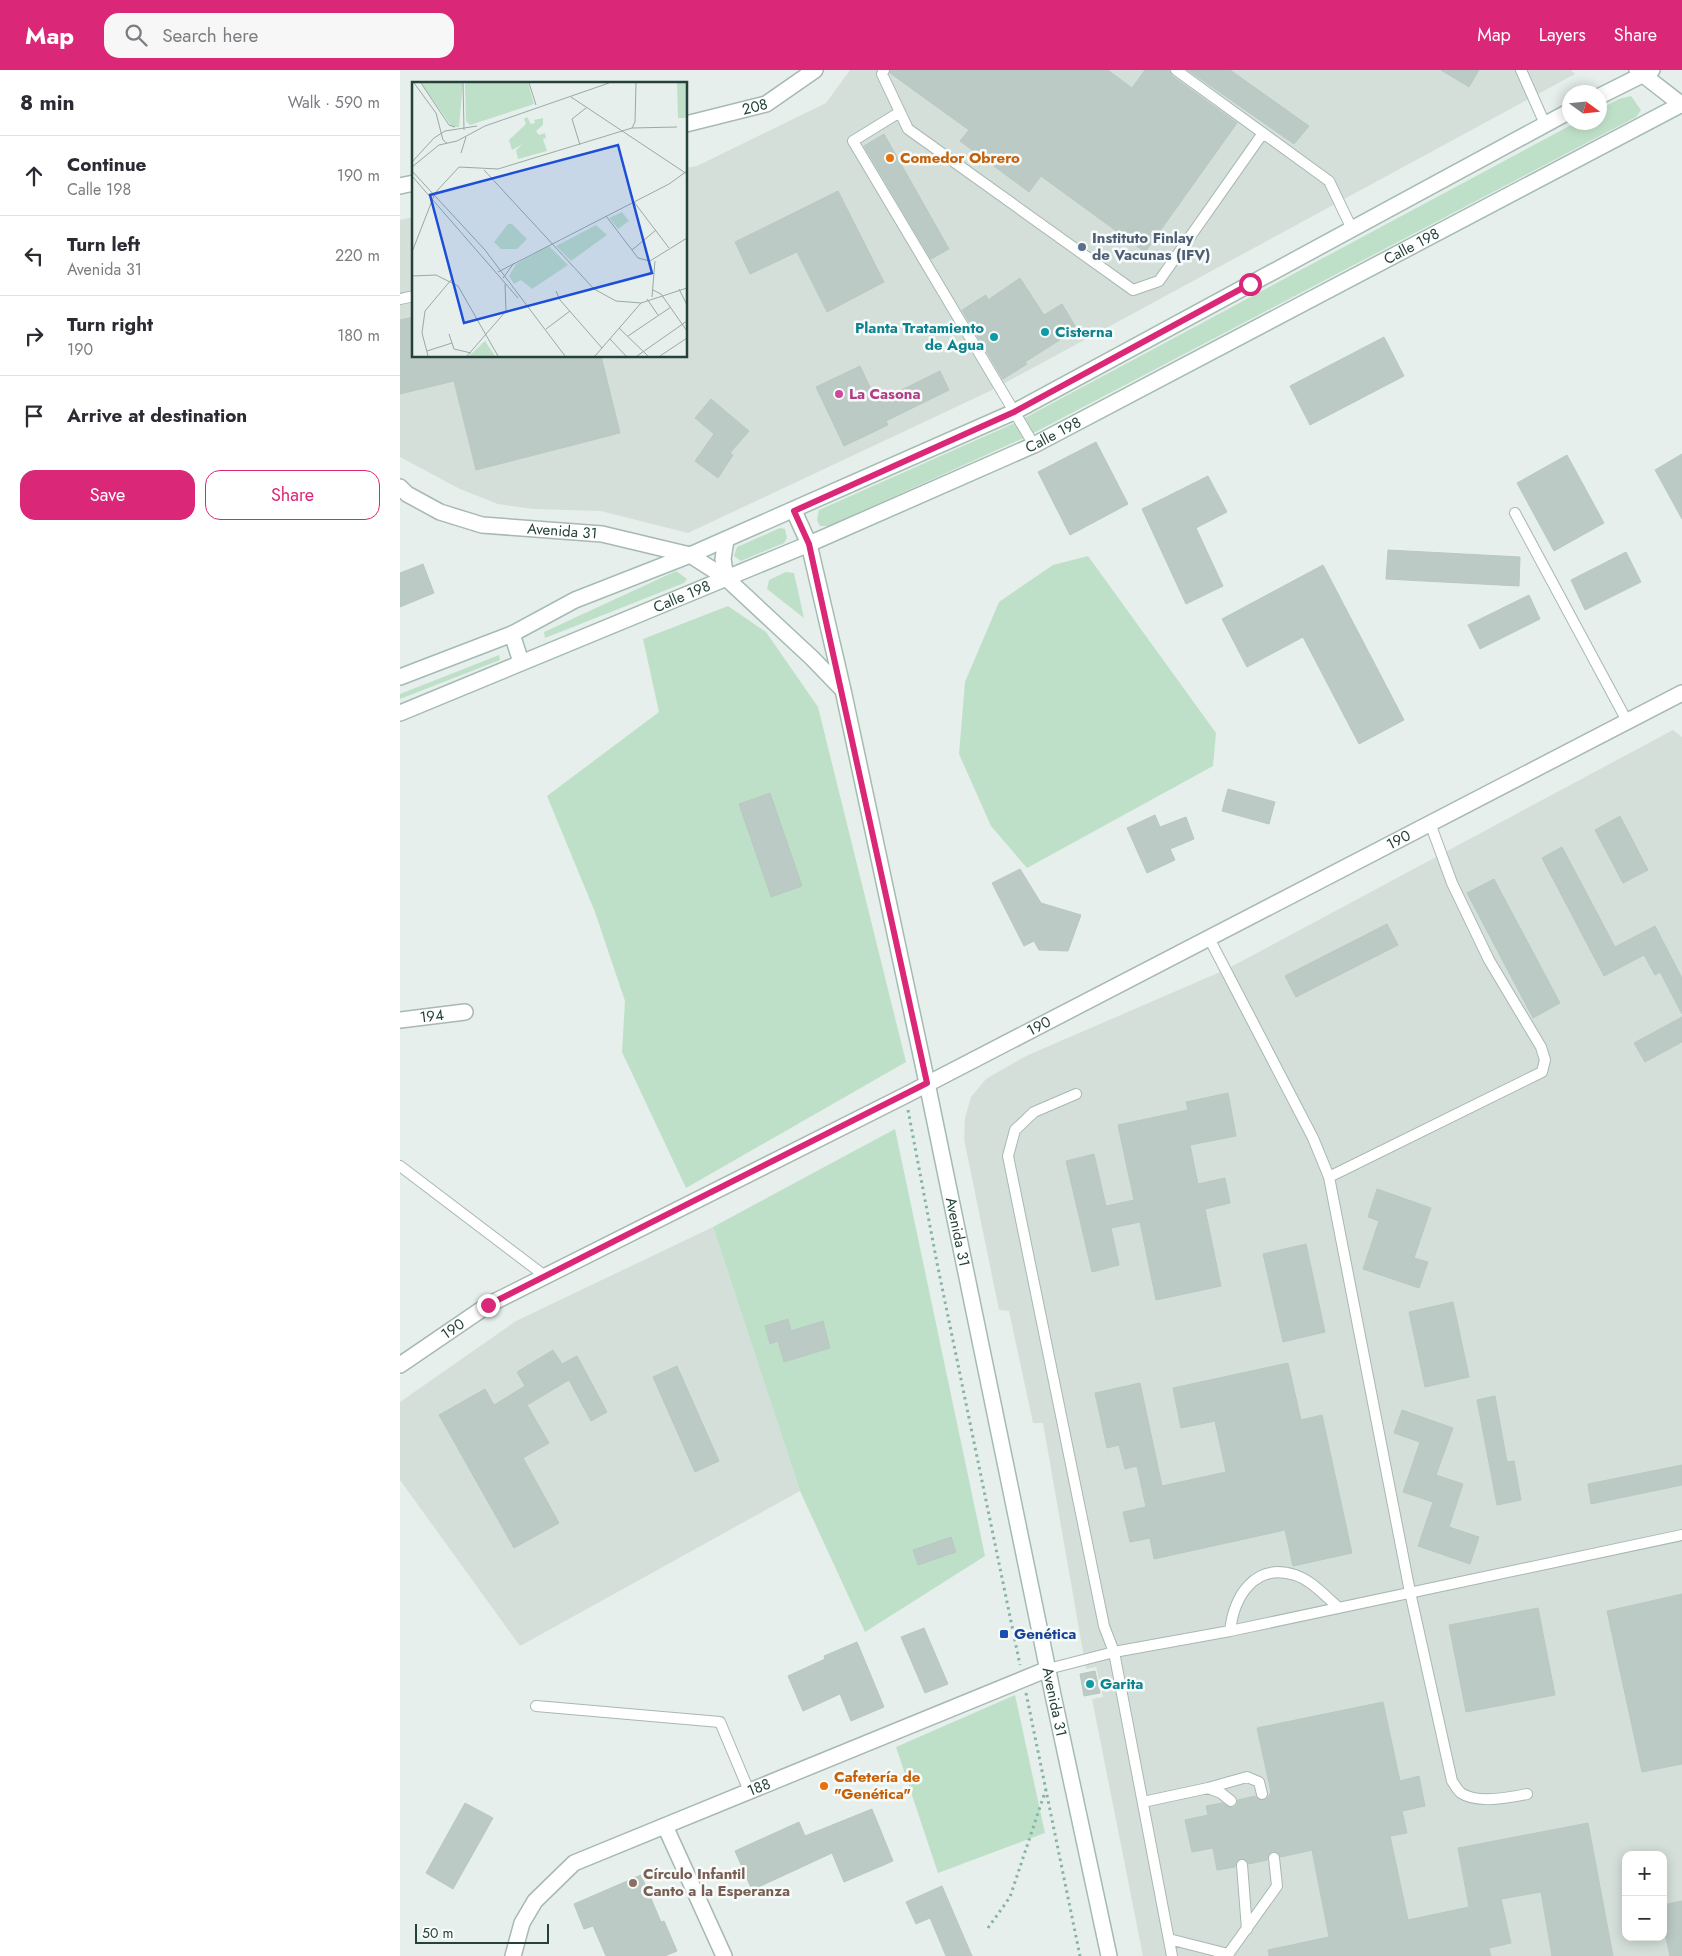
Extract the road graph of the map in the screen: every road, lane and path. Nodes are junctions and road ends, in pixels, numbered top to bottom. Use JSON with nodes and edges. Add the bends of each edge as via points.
{"nodes":[{"id":1,"x":815,"y":70,"type":"edge"},
{"id":2,"x":884,"y":70,"type":"edge"},
{"id":3,"x":1176,"y":70,"type":"edge"},
{"id":4,"x":1521,"y":70,"type":"edge"},
{"id":5,"x":1644,"y":71,"type":"edge"},
{"id":6,"x":1607,"y":92,"type":"edge"},
{"id":7,"x":1682,"y":104,"type":"edge"},
{"id":8,"x":900,"y":112,"type":"junction"},
{"id":9,"x":1562,"y":116,"type":"edge"},
{"id":10,"x":688,"y":124,"type":"edge"},
{"id":11,"x":1545,"y":124,"type":"junction"},
{"id":12,"x":1263,"y":133,"type":"junction"},
{"id":13,"x":1352,"y":229,"type":"junction"},
{"id":14,"x":1014,"y":412,"type":"junction"},
{"id":15,"x":1034,"y":445,"type":"junction"},
{"id":16,"x":400,"y":487,"type":"edge"},
{"id":17,"x":794,"y":511,"type":"junction"},
{"id":18,"x":1515,"y":514,"type":"dead end"},
{"id":19,"x":726,"y":540,"type":"junction"},
{"id":20,"x":809,"y":544,"type":"junction"},
{"id":21,"x":690,"y":556,"type":"junction"},
{"id":22,"x":726,"y":578,"type":"junction"},
{"id":23,"x":512,"y":634,"type":"junction"},
{"id":24,"x":521,"y":662,"type":"junction"},
{"id":25,"x":400,"y":677,"type":"edge"},
{"id":26,"x":843,"y":690,"type":"junction"},
{"id":27,"x":1682,"y":693,"type":"edge"},
{"id":28,"x":1675,"y":702,"type":"edge"},
{"id":29,"x":400,"y":713,"type":"edge"},
{"id":30,"x":1628,"y":721,"type":"junction"},
{"id":31,"x":1430,"y":823,"type":"junction"},
{"id":32,"x":1209,"y":938,"type":"junction"},
{"id":33,"x":465,"y":1012,"type":"dead end"},
{"id":34,"x":400,"y":1020,"type":"edge"},
{"id":35,"x":927,"y":1083,"type":"junction"},
{"id":36,"x":1076,"y":1094,"type":"dead end"},
{"id":37,"x":906,"y":1095,"type":"junction"},
{"id":38,"x":400,"y":1166,"type":"edge"},
{"id":39,"x":1329,"y":1177,"type":"junction"},
{"id":40,"x":545,"y":1276,"type":"junction"},
{"id":41,"x":400,"y":1365,"type":"edge"},
{"id":42,"x":1682,"y":1535,"type":"edge"},
{"id":43,"x":1410,"y":1592,"type":"junction"},
{"id":44,"x":1338,"y":1607,"type":"junction"},
{"id":45,"x":1230,"y":1631,"type":"junction"},
{"id":46,"x":1114,"y":1652,"type":"junction"},
{"id":47,"x":1048,"y":1669,"type":"junction"},
{"id":48,"x":1023,"y":1678,"type":"junction"},
{"id":49,"x":536,"y":1706,"type":"dead end"},
{"id":50,"x":1208,"y":1788,"type":"junction"},
{"id":51,"x":1046,"y":1789,"type":"junction"},
{"id":52,"x":749,"y":1791,"type":"junction"},
{"id":53,"x":1262,"y":1794,"type":"dead end"},
{"id":54,"x":1527,"y":1794,"type":"dead end"},
{"id":55,"x":1231,"y":1801,"type":"dead end"},
{"id":56,"x":1142,"y":1802,"type":"junction"},
{"id":57,"x":664,"y":1826,"type":"junction"},
{"id":58,"x":1274,"y":1858,"type":"dead end"},
{"id":59,"x":1242,"y":1865,"type":"dead end"},
{"id":60,"x":988,"y":1928,"type":"dead end"},
{"id":61,"x":1247,"y":1929,"type":"junction"},
{"id":62,"x":1169,"y":1938,"type":"junction"},
{"id":63,"x":1228,"y":1955,"type":"edge"},
{"id":64,"x":513,"y":1956,"type":"edge"},
{"id":65,"x":724,"y":1956,"type":"edge"},
{"id":66,"x":1080,"y":1956,"type":"edge"},
{"id":67,"x":1109,"y":1956,"type":"edge"},
{"id":68,"x":1172,"y":1956,"type":"edge"}],
"edges":[{"from":1,"to":10,"type":"main road","name":"208","via":[[766,104]]},
{"from":2,"to":8,"type":"lane","via":[[882,74]]},
{"from":3,"to":12,"type":"lane"},
{"from":4,"to":11,"type":"lane"},
{"from":5,"to":6,"type":"main road"},
{"from":5,"to":7,"type":"main road"},
{"from":7,"to":15,"type":"main road","name":"Calle 198"},
{"from":8,"to":12,"type":"lane","via":[[908,129],[1133,290],[1159,281]]},
{"from":8,"to":14,"type":"lane","via":[[853,141]]},
{"from":9,"to":11,"type":"main road"},
{"from":11,"to":13,"type":"main road"},
{"from":12,"to":13,"type":"lane","via":[[1329,181]]},
{"from":13,"to":14,"type":"main road"},
{"from":14,"to":15,"type":"lane"},
{"from":14,"to":17,"type":"main road"},
{"from":15,"to":20,"type":"main road","name":"Calle 198"},
{"from":16,"to":21,"type":"main road","name":"Avenida 31","via":[[440,512],[482,525],[602,534]]},
{"from":17,"to":19,"type":"main road"},
{"from":17,"to":20,"type":"main road","name":"Avenida 31"},
{"from":18,"to":30,"type":"lane"},
{"from":19,"to":21,"type":"main road"},
{"from":19,"to":22,"type":"main road","via":[[723,560]]},
{"from":20,"to":22,"type":"main road","name":"Calle 198"},
{"from":20,"to":26,"type":"main road","name":"Avenida 31"},
{"from":21,"to":22,"type":"main road","name":"Avenida 31"},
{"from":21,"to":23,"type":"main road","via":[[575,600]]},
{"from":22,"to":24,"type":"main road","name":"Calle 198"},
{"from":22,"to":26,"type":"main road","name":"Avenida 31"},
{"from":23,"to":24,"type":"main road"},
{"from":23,"to":25,"type":"main road"},
{"from":24,"to":29,"type":"main road","name":"Calle 198"},
{"from":26,"to":35,"type":"main road","name":"Avenida 31"},
{"from":27,"to":28,"type":"main road","name":"190"},
{"from":28,"to":30,"type":"main road","name":"190"},
{"from":30,"to":31,"type":"main road","name":"190"},
{"from":31,"to":32,"type":"main road","name":"190"},
{"from":31,"to":39,"type":"lane","via":[[1452,882],[1489,960],[1541,1047],[1542,1072]]},
{"from":32,"to":35,"type":"main road","name":"190"},
{"from":32,"to":39,"type":"lane","via":[[1313,1138]]},
{"from":33,"to":34,"type":"main road","name":"194"},
{"from":35,"to":37,"type":"main road","name":"190"},
{"from":35,"to":47,"type":"main road","name":"Avenida 31"},
{"from":36,"to":46,"type":"lane","via":[[1034,1112],[1015,1130],[1008,1156],[1104,1626]]},
{"from":37,"to":40,"type":"main road","name":"190"},
{"from":37,"to":48,"type":"path"},
{"from":38,"to":40,"type":"lane"},
{"from":39,"to":43,"type":"lane"},
{"from":40,"to":41,"type":"main road","name":"190","via":[[488,1305]]},
{"from":42,"to":43,"type":"lane"},
{"from":43,"to":44,"type":"lane"},
{"from":43,"to":54,"type":"lane","via":[[1452,1781],[1468,1797],[1501,1800]]},
{"from":44,"to":45,"type":"lane"},
{"from":44,"to":45,"type":"lane","via":[[1308,1582],[1294,1575],[1277,1573],[1257,1577],[1245,1589],[1232,1611]]},
{"from":45,"to":46,"type":"lane"},
{"from":46,"to":47,"type":"lane"},
{"from":46,"to":56,"type":"lane"},
{"from":47,"to":48,"type":"main road","name":"188"},
{"from":47,"to":67,"type":"main road","name":"Avenida 31"},
{"from":48,"to":51,"type":"path"},
{"from":48,"to":52,"type":"main road","name":"188"},
{"from":49,"to":52,"type":"lane","via":[[720,1722]]},
{"from":50,"to":53,"type":"lane","via":[[1247,1777],[1259,1782]]},
{"from":50,"to":55,"type":"lane"},
{"from":50,"to":56,"type":"lane"},
{"from":51,"to":60,"type":"path","via":[[1010,1898]]},
{"from":51,"to":66,"type":"path"},
{"from":52,"to":57,"type":"main road","name":"188"},
{"from":56,"to":62,"type":"lane"},
{"from":57,"to":64,"type":"main road","name":"188","via":[[574,1863],[535,1901],[522,1923]]},
{"from":57,"to":65,"type":"main road"},
{"from":58,"to":61,"type":"lane","via":[[1277,1886]]},
{"from":59,"to":61,"type":"lane"},
{"from":61,"to":63,"type":"lane"},
{"from":62,"to":63,"type":"lane"},
{"from":62,"to":68,"type":"lane"}]}
